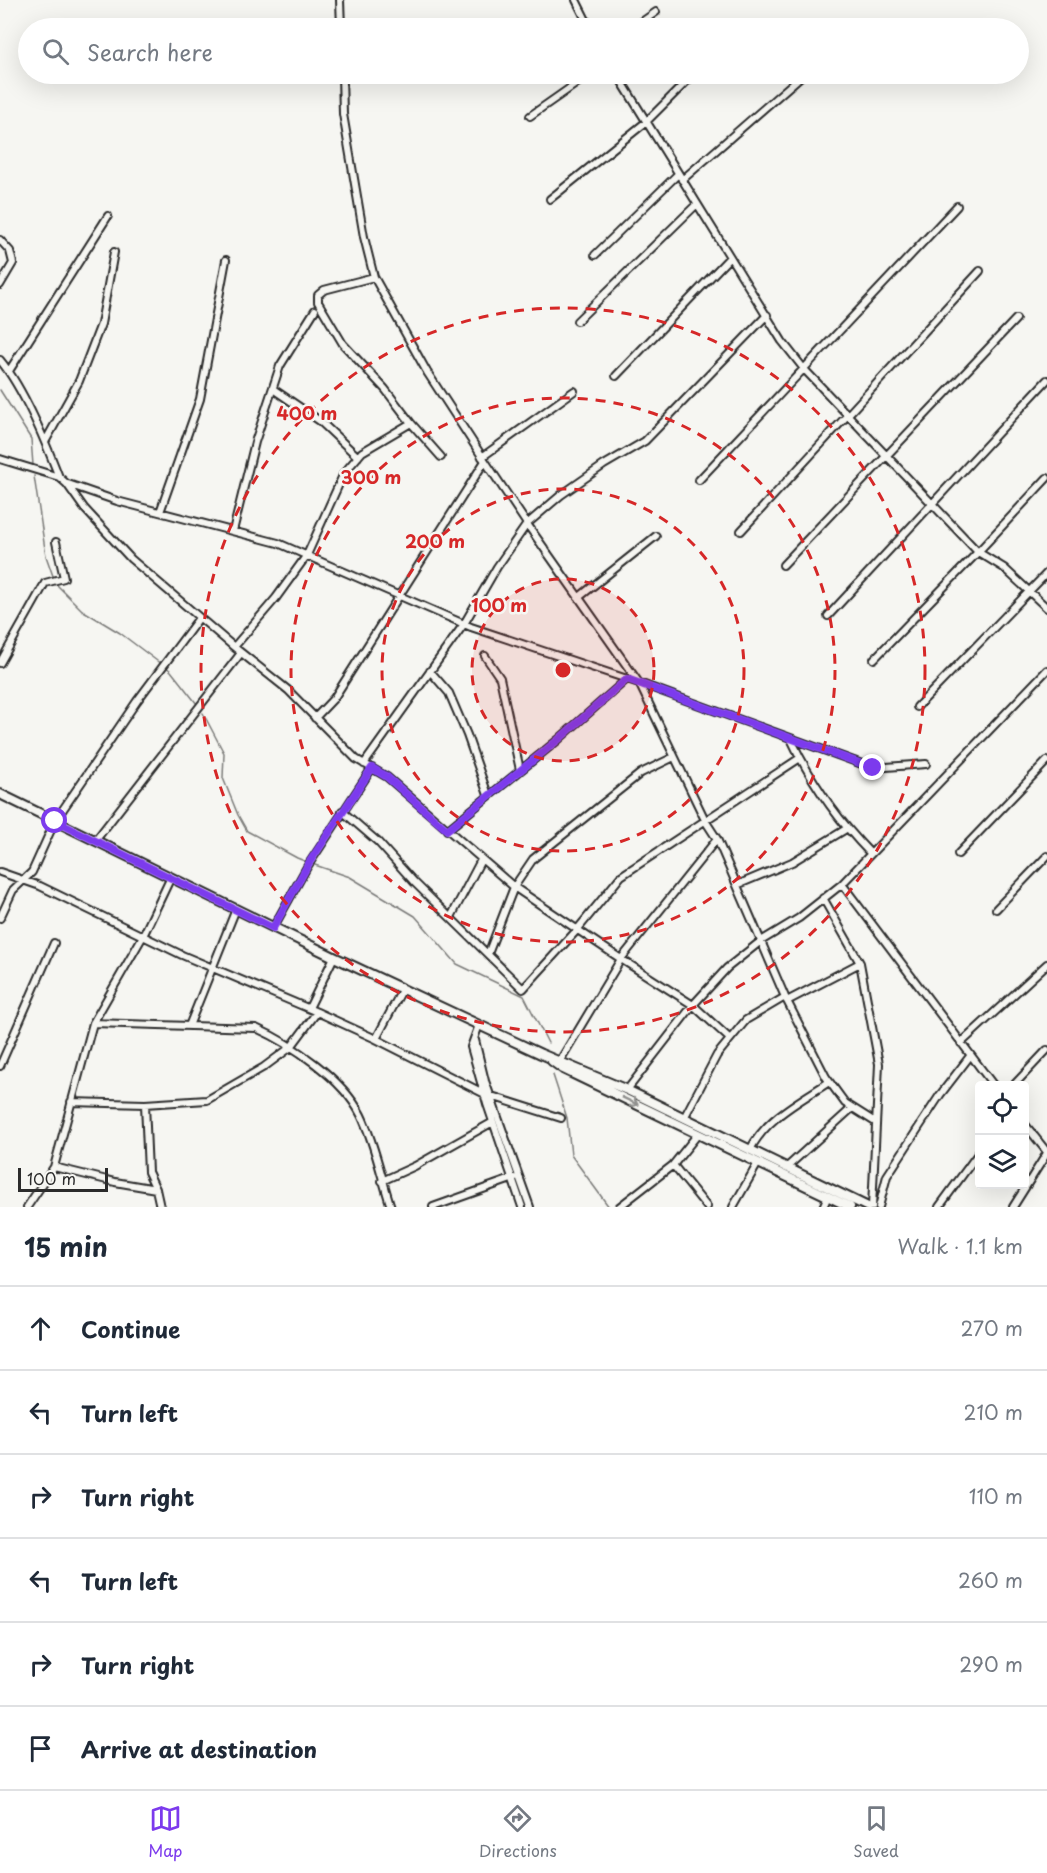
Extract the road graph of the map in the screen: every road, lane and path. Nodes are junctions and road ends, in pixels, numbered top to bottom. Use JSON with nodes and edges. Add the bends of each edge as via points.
{"nodes":[{"id":1,"x":340,"y":0,"type":"edge"},
{"id":2,"x":576,"y":0,"type":"edge"},
{"id":3,"x":656,"y":12,"type":"dead end"},
{"id":4,"x":341,"y":18,"type":"edge"},
{"id":5,"x":585,"y":18,"type":"edge"},
{"id":6,"x":647,"y":18,"type":"edge"},
{"id":7,"x":342,"y":84,"type":"edge"},
{"id":8,"x":576,"y":84,"type":"edge"},
{"id":9,"x":623,"y":84,"type":"edge"},
{"id":10,"x":684,"y":84,"type":"edge"},
{"id":11,"x":792,"y":84,"type":"edge"},
{"id":12,"x":530,"y":116,"type":"dead end"},
{"id":13,"x":646,"y":122,"type":"junction"},
{"id":14,"x":680,"y":177,"type":"junction"},
{"id":15,"x":550,"y":199,"type":"dead end"},
{"id":16,"x":697,"y":204,"type":"junction"},
{"id":17,"x":957,"y":206,"type":"dead end"},
{"id":18,"x":108,"y":216,"type":"dead end"},
{"id":19,"x":0,"y":240,"type":"edge"},
{"id":20,"x":114,"y":252,"type":"dead end"},
{"id":21,"x":595,"y":255,"type":"dead end"},
{"id":22,"x":730,"y":257,"type":"junction"},
{"id":23,"x":226,"y":260,"type":"dead end"},
{"id":24,"x":980,"y":271,"type":"dead end"},
{"id":25,"x":374,"y":277,"type":"junction"},
{"id":26,"x":0,"y":285,"type":"edge"},
{"id":27,"x":315,"y":310,"type":"dead end"},
{"id":28,"x":767,"y":315,"type":"junction"},
{"id":29,"x":1016,"y":319,"type":"dead end"},
{"id":30,"x":577,"y":321,"type":"dead end"},
{"id":31,"x":0,"y":360,"type":"edge"},
{"id":32,"x":804,"y":369,"type":"junction"},
{"id":33,"x":9,"y":371,"type":"junction"},
{"id":34,"x":616,"y":376,"type":"dead end"},
{"id":35,"x":1047,"y":380,"type":"edge"},
{"id":36,"x":273,"y":389,"type":"junction"},
{"id":37,"x":574,"y":391,"type":"dead end"},
{"id":38,"x":849,"y":415,"type":"junction"},
{"id":39,"x":411,"y":423,"type":"junction"},
{"id":40,"x":45,"y":442,"type":"junction"},
{"id":41,"x":887,"y":456,"type":"junction"},
{"id":42,"x":358,"y":457,"type":"junction"},
{"id":43,"x":441,"y":457,"type":"dead end"},
{"id":44,"x":0,"y":459,"type":"edge"},
{"id":45,"x":484,"y":459,"type":"junction"},
{"id":46,"x":59,"y":477,"type":"junction"},
{"id":47,"x":1047,"y":478,"type":"edge"},
{"id":48,"x":699,"y":480,"type":"dead end"},
{"id":49,"x":68,"y":484,"type":"junction"},
{"id":50,"x":933,"y":504,"type":"junction"},
{"id":51,"x":160,"y":512,"type":"junction"},
{"id":52,"x":527,"y":524,"type":"junction"},
{"id":53,"x":233,"y":531,"type":"junction"},
{"id":54,"x":741,"y":531,"type":"dead end"},
{"id":55,"x":656,"y":536,"type":"dead end"},
{"id":56,"x":56,"y":542,"type":"dead end"},
{"id":57,"x":978,"y":552,"type":"junction"},
{"id":58,"x":307,"y":555,"type":"junction"},
{"id":59,"x":783,"y":565,"type":"dead end"},
{"id":60,"x":1047,"y":573,"type":"edge"},
{"id":61,"x":1029,"y":592,"type":"junction"},
{"id":62,"x":399,"y":596,"type":"junction"},
{"id":63,"x":578,"y":598,"type":"junction"},
{"id":64,"x":1047,"y":608,"type":"edge"},
{"id":65,"x":828,"y":616,"type":"dead end"},
{"id":66,"x":199,"y":618,"type":"junction"},
{"id":67,"x":464,"y":624,"type":"junction"},
{"id":68,"x":234,"y":647,"type":"junction"},
{"id":69,"x":241,"y":653,"type":"junction"},
{"id":70,"x":485,"y":656,"type":"dead end"},
{"id":71,"x":873,"y":658,"type":"dead end"},
{"id":72,"x":0,"y":663,"type":"edge"},
{"id":73,"x":1047,"y":670,"type":"edge"},
{"id":74,"x":430,"y":671,"type":"junction"},
{"id":75,"x":627,"y":679,"type":"junction"},
{"id":76,"x":639,"y":683,"type":"junction"},
{"id":77,"x":917,"y":707,"type":"dead end"},
{"id":78,"x":315,"y":718,"type":"junction"},
{"id":79,"x":791,"y":739,"type":"junction"},
{"id":80,"x":674,"y":757,"type":"junction"},
{"id":81,"x":800,"y":758,"type":"junction"},
{"id":82,"x":1047,"y":761,"type":"edge"},
{"id":83,"x":364,"y":764,"type":"junction"},
{"id":84,"x":926,"y":764,"type":"dead end"},
{"id":85,"x":372,"y":768,"type":"junction"},
{"id":86,"x":520,"y":770,"type":"junction"},
{"id":87,"x":0,"y":794,"type":"edge"},
{"id":88,"x":488,"y":795,"type":"junction"},
{"id":89,"x":342,"y":812,"type":"junction"},
{"id":90,"x":55,"y":821,"type":"junction"},
{"id":91,"x":706,"y":822,"type":"junction"},
{"id":92,"x":846,"y":829,"type":"junction"},
{"id":93,"x":447,"y":830,"type":"junction"},
{"id":94,"x":717,"y":839,"type":"junction"},
{"id":95,"x":95,"y":840,"type":"junction"},
{"id":96,"x":870,"y":853,"type":"junction"},
{"id":97,"x":958,"y":854,"type":"dead end"},
{"id":98,"x":1047,"y":856,"type":"edge"},
{"id":99,"x":481,"y":860,"type":"junction"},
{"id":100,"x":0,"y":872,"type":"edge"},
{"id":101,"x":171,"y":877,"type":"junction"},
{"id":102,"x":24,"y":880,"type":"junction"},
{"id":103,"x":842,"y":884,"type":"junction"},
{"id":104,"x":737,"y":885,"type":"junction"},
{"id":105,"x":514,"y":887,"type":"junction"},
{"id":106,"x":823,"y":898,"type":"junction"},
{"id":107,"x":236,"y":909,"type":"junction"},
{"id":108,"x":996,"y":909,"type":"dead end"},
{"id":109,"x":451,"y":917,"type":"junction"},
{"id":110,"x":0,"y":918,"type":"edge"},
{"id":111,"x":273,"y":928,"type":"junction"},
{"id":112,"x":577,"y":930,"type":"junction"},
{"id":113,"x":143,"y":936,"type":"junction"},
{"id":114,"x":761,"y":941,"type":"junction"},
{"id":115,"x":54,"y":943,"type":"dead end"},
{"id":116,"x":488,"y":954,"type":"junction"},
{"id":117,"x":334,"y":957,"type":"junction"},
{"id":118,"x":621,"y":959,"type":"junction"},
{"id":119,"x":860,"y":963,"type":"junction"},
{"id":120,"x":1047,"y":964,"type":"edge"},
{"id":121,"x":212,"y":968,"type":"junction"},
{"id":122,"x":402,"y":990,"type":"junction"},
{"id":123,"x":786,"y":999,"type":"junction"},
{"id":124,"x":693,"y":1005,"type":"junction"},
{"id":125,"x":309,"y":1008,"type":"junction"},
{"id":126,"x":317,"y":1012,"type":"junction"},
{"id":127,"x":93,"y":1023,"type":"junction"},
{"id":128,"x":479,"y":1025,"type":"junction"},
{"id":129,"x":189,"y":1026,"type":"junction"},
{"id":130,"x":376,"y":1039,"type":"junction"},
{"id":131,"x":730,"y":1040,"type":"junction"},
{"id":132,"x":961,"y":1043,"type":"junction"},
{"id":133,"x":291,"y":1047,"type":"junction"},
{"id":134,"x":1047,"y":1050,"type":"edge"},
{"id":135,"x":970,"y":1056,"type":"junction"},
{"id":136,"x":559,"y":1063,"type":"junction"},
{"id":137,"x":0,"y":1066,"type":"edge"},
{"id":138,"x":990,"y":1081,"type":"edge"},
{"id":139,"x":1018,"y":1081,"type":"edge"},
{"id":140,"x":829,"y":1082,"type":"junction"},
{"id":141,"x":627,"y":1090,"type":"junction"},
{"id":142,"x":488,"y":1095,"type":"junction"},
{"id":143,"x":71,"y":1102,"type":"junction"},
{"id":144,"x":145,"y":1104,"type":"junction"},
{"id":145,"x":852,"y":1108,"type":"junction"},
{"id":146,"x":561,"y":1118,"type":"dead end"},
{"id":147,"x":684,"y":1118,"type":"junction"},
{"id":148,"x":493,"y":1122,"type":"junction"},
{"id":149,"x":875,"y":1122,"type":"junction"},
{"id":150,"x":1029,"y":1130,"type":"edge"},
{"id":151,"x":698,"y":1134,"type":"junction"},
{"id":152,"x":750,"y":1150,"type":"junction"},
{"id":153,"x":1047,"y":1153,"type":"edge"},
{"id":154,"x":975,"y":1158,"type":"edge"},
{"id":155,"x":758,"y":1163,"type":"junction"},
{"id":156,"x":673,"y":1165,"type":"junction"},
{"id":157,"x":54,"y":1167,"type":"junction"},
{"id":158,"x":786,"y":1168,"type":"junction"},
{"id":159,"x":520,"y":1176,"type":"junction"},
{"id":160,"x":512,"y":1178,"type":"junction"},
{"id":161,"x":382,"y":1181,"type":"junction"},
{"id":162,"x":156,"y":1189,"type":"junction"},
{"id":163,"x":828,"y":1196,"type":"junction"},
{"id":164,"x":27,"y":1207,"type":"edge"},
{"id":165,"x":160,"y":1207,"type":"edge"},
{"id":166,"x":392,"y":1207,"type":"edge"},
{"id":167,"x":433,"y":1207,"type":"edge"},
{"id":168,"x":522,"y":1207,"type":"edge"},
{"id":169,"x":530,"y":1207,"type":"edge"},
{"id":170,"x":619,"y":1207,"type":"edge"},
{"id":171,"x":707,"y":1207,"type":"edge"},
{"id":172,"x":733,"y":1207,"type":"edge"},
{"id":173,"x":823,"y":1207,"type":"edge"},
{"id":174,"x":850,"y":1207,"type":"edge"},
{"id":175,"x":870,"y":1207,"type":"edge"},
{"id":176,"x":879,"y":1207,"type":"edge"},
{"id":177,"x":939,"y":1207,"type":"edge"},
{"id":178,"x":1013,"y":1207,"type":"edge"}],
"edges":[{"from":1,"to":4,"type":"street"},
{"from":2,"to":5,"type":"street"},
{"from":3,"to":6,"type":"street"},
{"from":7,"to":25,"type":"street","via":[[343,114]]},
{"from":8,"to":12,"type":"street"},
{"from":9,"to":13,"type":"street"},
{"from":10,"to":13,"type":"street"},
{"from":11,"to":14,"type":"street"},
{"from":13,"to":14,"type":"street"},
{"from":13,"to":15,"type":"street"},
{"from":14,"to":16,"type":"street"},
{"from":14,"to":21,"type":"street"},
{"from":16,"to":22,"type":"street"},
{"from":16,"to":30,"type":"street"},
{"from":17,"to":32,"type":"street"},
{"from":18,"to":33,"type":"street"},
{"from":19,"to":26,"type":"street","via":[[10,251],[13,263]]},
{"from":20,"to":40,"type":"street","via":[[101,324],[79,381]]},
{"from":22,"to":28,"type":"street"},
{"from":22,"to":34,"type":"street"},
{"from":23,"to":51,"type":"street","via":[[200,399]]},
{"from":24,"to":38,"type":"street"},
{"from":25,"to":39,"type":"street","via":[[324,290],[318,295],[318,302],[343,344]]},
{"from":25,"to":45,"type":"street","via":[[427,372]]},
{"from":27,"to":36,"type":"street","via":[[280,366]]},
{"from":28,"to":32,"type":"street"},
{"from":28,"to":52,"type":"street","via":[[645,441],[595,471]]},
{"from":29,"to":41,"type":"street"},
{"from":31,"to":33,"type":"street"},
{"from":32,"to":38,"type":"street"},
{"from":32,"to":48,"type":"street"},
{"from":33,"to":40,"type":"street"},
{"from":35,"to":50,"type":"street"},
{"from":36,"to":42,"type":"street","via":[[320,421]]},
{"from":36,"to":53,"type":"street"},
{"from":37,"to":45,"type":"street"},
{"from":38,"to":41,"type":"street"},
{"from":38,"to":54,"type":"street"},
{"from":39,"to":42,"type":"street"},
{"from":39,"to":43,"type":"street"},
{"from":40,"to":46,"type":"street"},
{"from":41,"to":50,"type":"street"},
{"from":41,"to":59,"type":"street"},
{"from":42,"to":58,"type":"street","via":[[344,473]]},
{"from":44,"to":46,"type":"street"},
{"from":45,"to":52,"type":"street"},
{"from":45,"to":62,"type":"street"},
{"from":46,"to":49,"type":"street"},
{"from":47,"to":57,"type":"street"},
{"from":49,"to":51,"type":"street"},
{"from":49,"to":66,"type":"street","via":[[131,560]]},
{"from":50,"to":57,"type":"street"},
{"from":50,"to":65,"type":"street"},
{"from":51,"to":53,"type":"street"},
{"from":52,"to":63,"type":"street"},
{"from":52,"to":67,"type":"street"},
{"from":53,"to":58,"type":"street"},
{"from":55,"to":63,"type":"street"},
{"from":56,"to":72,"type":"street","via":[[64,578],[45,583]]},
{"from":57,"to":61,"type":"street","via":[[1004,568]]},
{"from":57,"to":71,"type":"street"},
{"from":58,"to":62,"type":"street"},
{"from":58,"to":68,"type":"street"},
{"from":60,"to":61,"type":"street"},
{"from":61,"to":64,"type":"street"},
{"from":61,"to":77,"type":"street"},
{"from":62,"to":67,"type":"street"},
{"from":62,"to":78,"type":"street","via":[[334,698]]},
{"from":63,"to":76,"type":"street"},
{"from":66,"to":68,"type":"street"},
{"from":66,"to":90,"type":"street"},
{"from":67,"to":74,"type":"street"},
{"from":67,"to":75,"type":"street"},
{"from":68,"to":69,"type":"street"},
{"from":69,"to":78,"type":"street","via":[[288,690]]},
{"from":69,"to":95,"type":"street"},
{"from":70,"to":86,"type":"street","via":[[500,678]]},
{"from":73,"to":96,"type":"street"},
{"from":74,"to":83,"type":"street"},
{"from":74,"to":88,"type":"street","via":[[449,693]]},
{"from":75,"to":76,"type":"street"},
{"from":75,"to":86,"type":"street"},
{"from":76,"to":79,"type":"street"},
{"from":76,"to":80,"type":"street"},
{"from":78,"to":83,"type":"street"},
{"from":79,"to":81,"type":"street"},
{"from":79,"to":84,"type":"street","via":[[873,768]]},
{"from":80,"to":91,"type":"street"},
{"from":80,"to":105,"type":"street","via":[[641,773],[533,859]]},
{"from":81,"to":91,"type":"street"},
{"from":81,"to":92,"type":"street"},
{"from":82,"to":97,"type":"street"},
{"from":83,"to":85,"type":"street"},
{"from":85,"to":89,"type":"street"},
{"from":85,"to":93,"type":"street"},
{"from":86,"to":88,"type":"street"},
{"from":87,"to":90,"type":"main road"},
{"from":88,"to":93,"type":"street"},
{"from":89,"to":109,"type":"street","via":[[378,842]]},
{"from":89,"to":111,"type":"street"},
{"from":90,"to":95,"type":"main road"},
{"from":90,"to":102,"type":"street","via":[[32,872]]},
{"from":91,"to":94,"type":"street"},
{"from":91,"to":112,"type":"street","via":[[621,876]]},
{"from":92,"to":96,"type":"street"},
{"from":92,"to":104,"type":"street","via":[[792,862]]},
{"from":93,"to":99,"type":"street"},
{"from":94,"to":104,"type":"street"},
{"from":94,"to":118,"type":"street"},
{"from":95,"to":101,"type":"main road"},
{"from":96,"to":103,"type":"street"},
{"from":98,"to":108,"type":"street"},
{"from":99,"to":105,"type":"street"},
{"from":99,"to":109,"type":"street"},
{"from":100,"to":102,"type":"street"},
{"from":101,"to":107,"type":"main road"},
{"from":101,"to":113,"type":"street"},
{"from":102,"to":110,"type":"street","via":[[13,890]]},
{"from":102,"to":113,"type":"street"},
{"from":103,"to":106,"type":"street"},
{"from":103,"to":132,"type":"street"},
{"from":104,"to":114,"type":"street"},
{"from":105,"to":112,"type":"street"},
{"from":105,"to":116,"type":"street"},
{"from":106,"to":114,"type":"street"},
{"from":106,"to":119,"type":"street"},
{"from":107,"to":111,"type":"main road"},
{"from":107,"to":121,"type":"street"},
{"from":109,"to":116,"type":"street"},
{"from":111,"to":117,"type":"main road"},
{"from":112,"to":116,"type":"street","via":[[523,989]]},
{"from":112,"to":118,"type":"street"},
{"from":113,"to":121,"type":"street"},
{"from":113,"to":127,"type":"street"},
{"from":114,"to":123,"type":"street"},
{"from":114,"to":124,"type":"street","via":[[727,968]]},
{"from":115,"to":137,"type":"street"},
{"from":117,"to":122,"type":"main road"},
{"from":117,"to":125,"type":"street"},
{"from":118,"to":124,"type":"street"},
{"from":118,"to":136,"type":"street"},
{"from":119,"to":123,"type":"street"},
{"from":119,"to":149,"type":"street","via":[[879,1064]]},
{"from":120,"to":132,"type":"street"},
{"from":121,"to":125,"type":"street"},
{"from":121,"to":129,"type":"street"},
{"from":122,"to":128,"type":"main road"},
{"from":122,"to":130,"type":"street"},
{"from":123,"to":131,"type":"street","via":[[746,1020]]},
{"from":123,"to":140,"type":"street"},
{"from":124,"to":131,"type":"street"},
{"from":124,"to":141,"type":"street"},
{"from":125,"to":126,"type":"street"},
{"from":126,"to":130,"type":"street"},
{"from":126,"to":133,"type":"street"},
{"from":127,"to":129,"type":"street"},
{"from":127,"to":143,"type":"street"},
{"from":128,"to":136,"type":"main road"},
{"from":128,"to":142,"type":"street","via":[[475,1039]]},
{"from":129,"to":133,"type":"street","via":[[256,1028]]},
{"from":130,"to":142,"type":"street"},
{"from":131,"to":147,"type":"street","via":[[717,1055]]},
{"from":132,"to":135,"type":"street"},
{"from":133,"to":144,"type":"street","via":[[207,1100]]},
{"from":133,"to":161,"type":"street","via":[[348,1095],[361,1114]]},
{"from":134,"to":139,"type":"street"},
{"from":135,"to":138,"type":"street"},
{"from":135,"to":176,"type":"street","via":[[887,1176]]},
{"from":136,"to":141,"type":"main road"},
{"from":136,"to":151,"type":"main road","one_way":true},
{"from":140,"to":145,"type":"street"},
{"from":140,"to":152,"type":"street","via":[[779,1114]]},
{"from":141,"to":147,"type":"main road"},
{"from":142,"to":146,"type":"street"},
{"from":142,"to":148,"type":"street"},
{"from":142,"to":159,"type":"street"},
{"from":143,"to":144,"type":"street"},
{"from":143,"to":157,"type":"street"},
{"from":144,"to":162,"type":"street","via":[[148,1172]]},
{"from":145,"to":149,"type":"street"},
{"from":145,"to":158,"type":"street"},
{"from":147,"to":152,"type":"main road"},
{"from":148,"to":160,"type":"street"},
{"from":148,"to":161,"type":"street"},
{"from":149,"to":175,"type":"street","via":[[875,1179]]},
{"from":150,"to":153,"type":"street"},
{"from":151,"to":155,"type":"main road"},
{"from":151,"to":156,"type":"street"},
{"from":152,"to":158,"type":"main road"},
{"from":153,"to":178,"type":"street"},
{"from":154,"to":177,"type":"street"},
{"from":155,"to":163,"type":"main road"},
{"from":155,"to":172,"type":"street"},
{"from":156,"to":170,"type":"street"},
{"from":156,"to":171,"type":"street"},
{"from":157,"to":162,"type":"street"},
{"from":157,"to":164,"type":"street"},
{"from":158,"to":175,"type":"main road"},
{"from":159,"to":160,"type":"street"},
{"from":159,"to":169,"type":"street"},
{"from":160,"to":167,"type":"street"},
{"from":160,"to":168,"type":"street"},
{"from":161,"to":166,"type":"street"},
{"from":162,"to":165,"type":"street"},
{"from":163,"to":173,"type":"street"},
{"from":163,"to":174,"type":"main road"}]}
